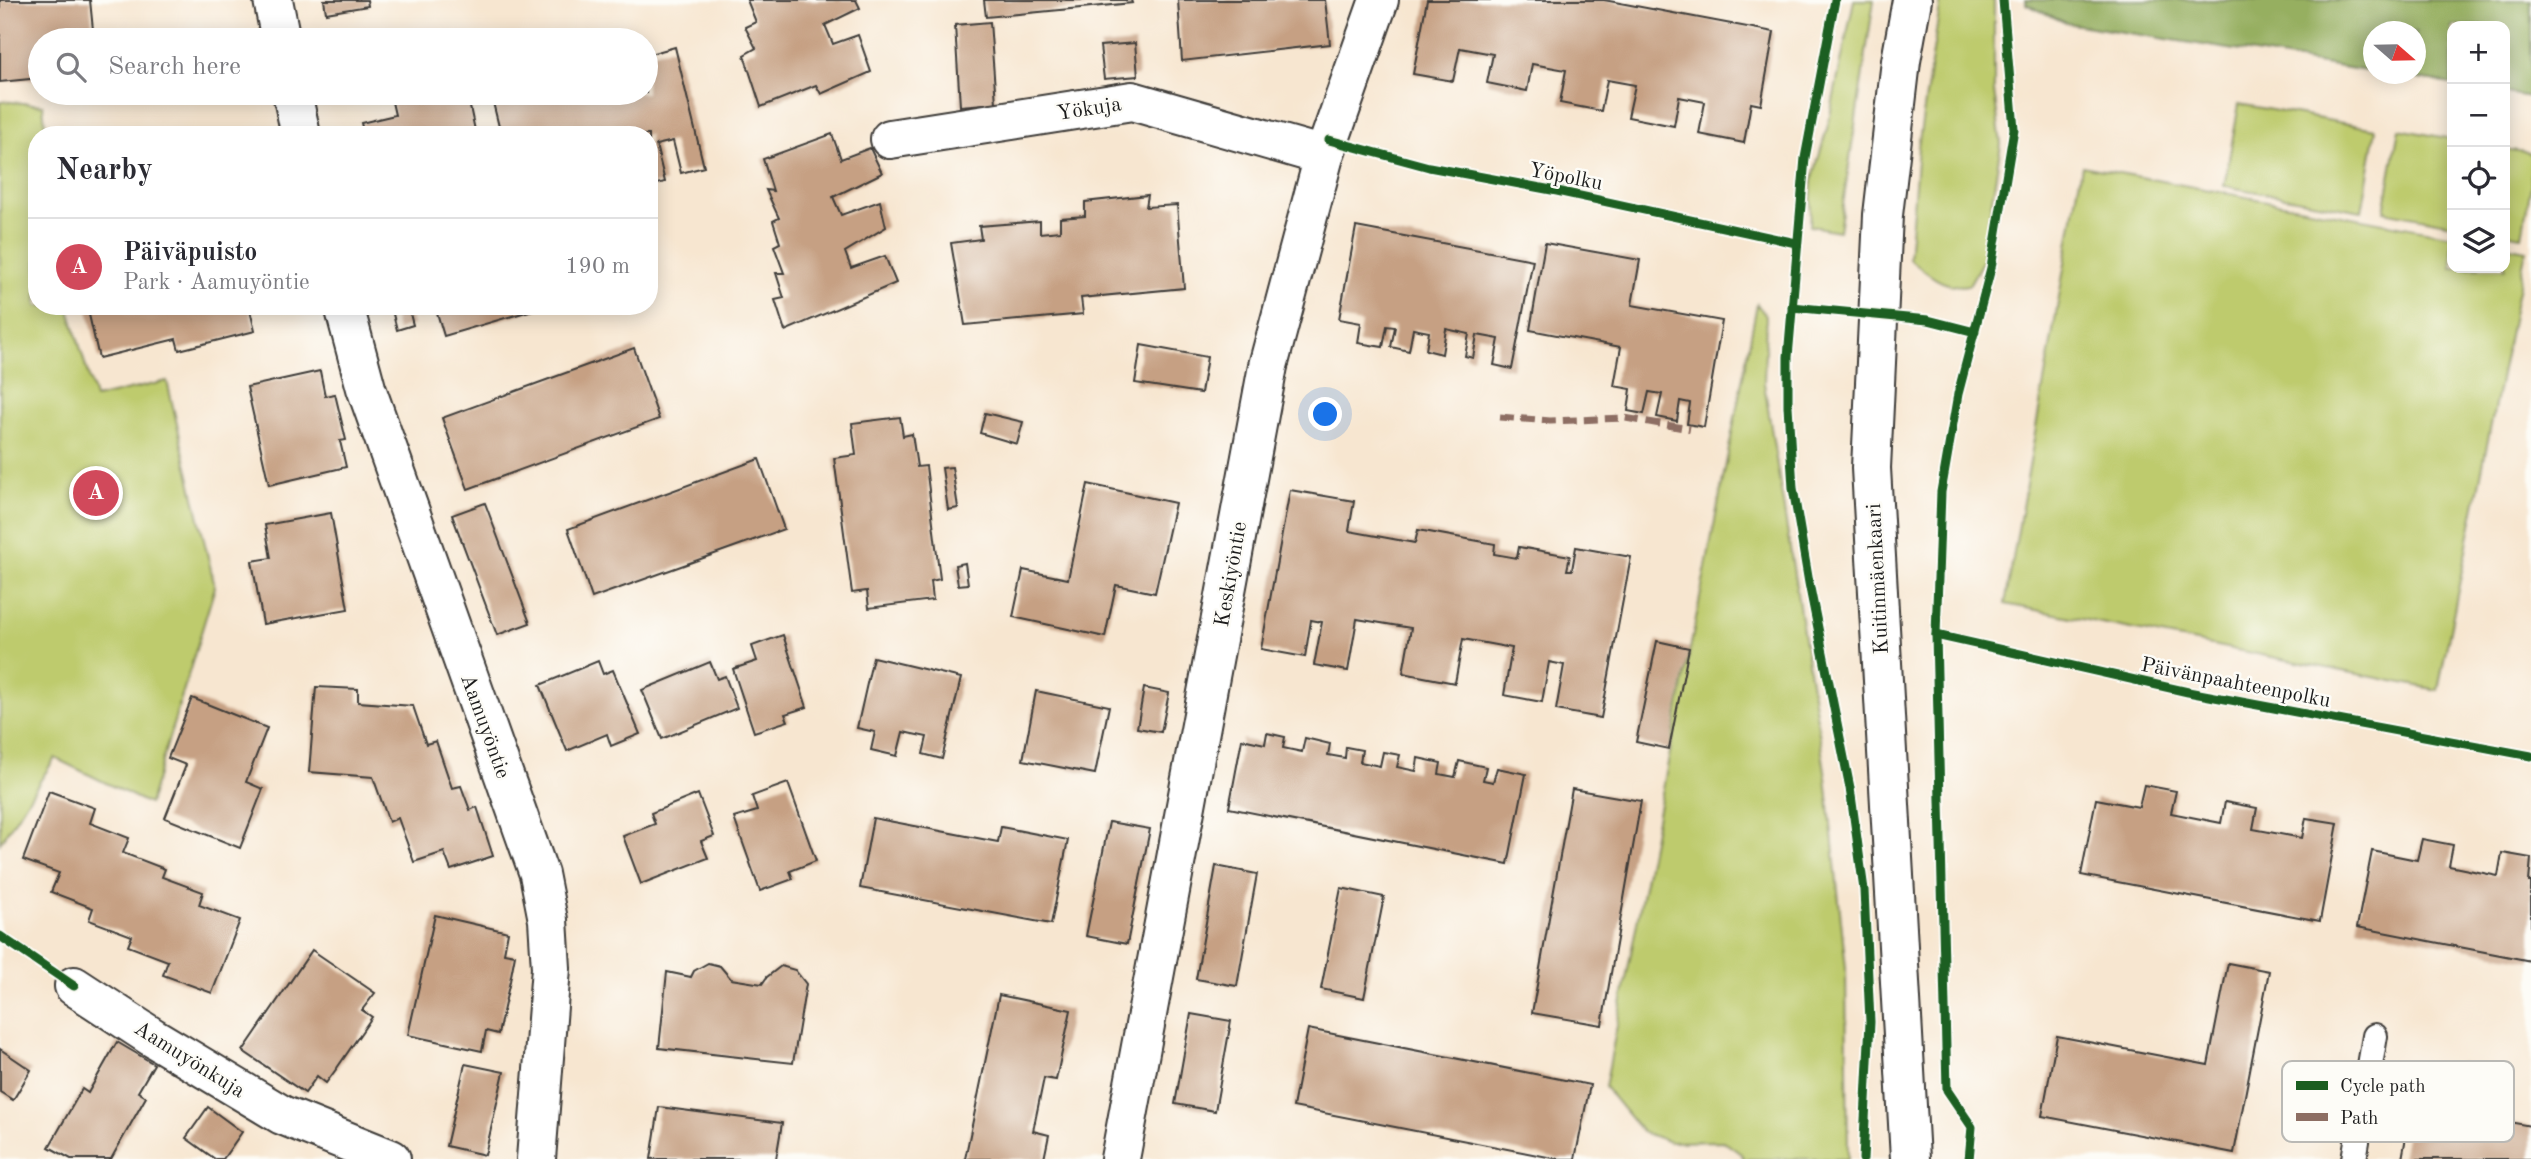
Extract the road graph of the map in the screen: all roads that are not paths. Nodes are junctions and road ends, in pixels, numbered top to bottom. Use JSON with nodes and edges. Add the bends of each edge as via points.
{"nodes":[{"id":1,"x":273,"y":0,"type":"edge"},
{"id":2,"x":1379,"y":0,"type":"edge"},
{"id":3,"x":1912,"y":0,"type":"edge"},
{"id":4,"x":279,"y":28,"type":"edge"},
{"id":5,"x":295,"y":105,"type":"edge"},
{"id":6,"x":299,"y":126,"type":"edge"},
{"id":7,"x":890,"y":139,"type":"dead end"},
{"id":8,"x":1324,"y":156,"type":"junction"},
{"id":9,"x":346,"y":315,"type":"edge"},
{"id":10,"x":74,"y":985,"type":"dead end"},
{"id":11,"x":2375,"y":1036,"type":"dead end"},
{"id":12,"x":2371,"y":1061,"type":"edge"},
{"id":13,"x":391,"y":1159,"type":"edge"},
{"id":14,"x":536,"y":1159,"type":"edge"},
{"id":15,"x":1120,"y":1159,"type":"edge"},
{"id":16,"x":1910,"y":1159,"type":"edge"}],
"edges":[{"from":1,"to":4,"type":"street"},
{"from":2,"to":8,"type":"street","name":"Keskiyöntie"},
{"from":3,"to":16,"type":"street","name":"Kuitinmäenkaari","via":[[1883,215],[1871,468]]},
{"from":5,"to":6,"type":"street"},
{"from":7,"to":8,"type":"street","name":"Yökuja","via":[[1132,101]]},
{"from":8,"to":15,"type":"street","name":"Keskiyöntie","via":[[1268,366]]},
{"from":9,"to":14,"type":"street","name":"Aamuyöntie","via":[[366,388],[539,874],[551,968]]},
{"from":10,"to":13,"type":"street","name":"Aamuyönkuja","via":[[282,1115]]},
{"from":11,"to":12,"type":"lane"}]}
